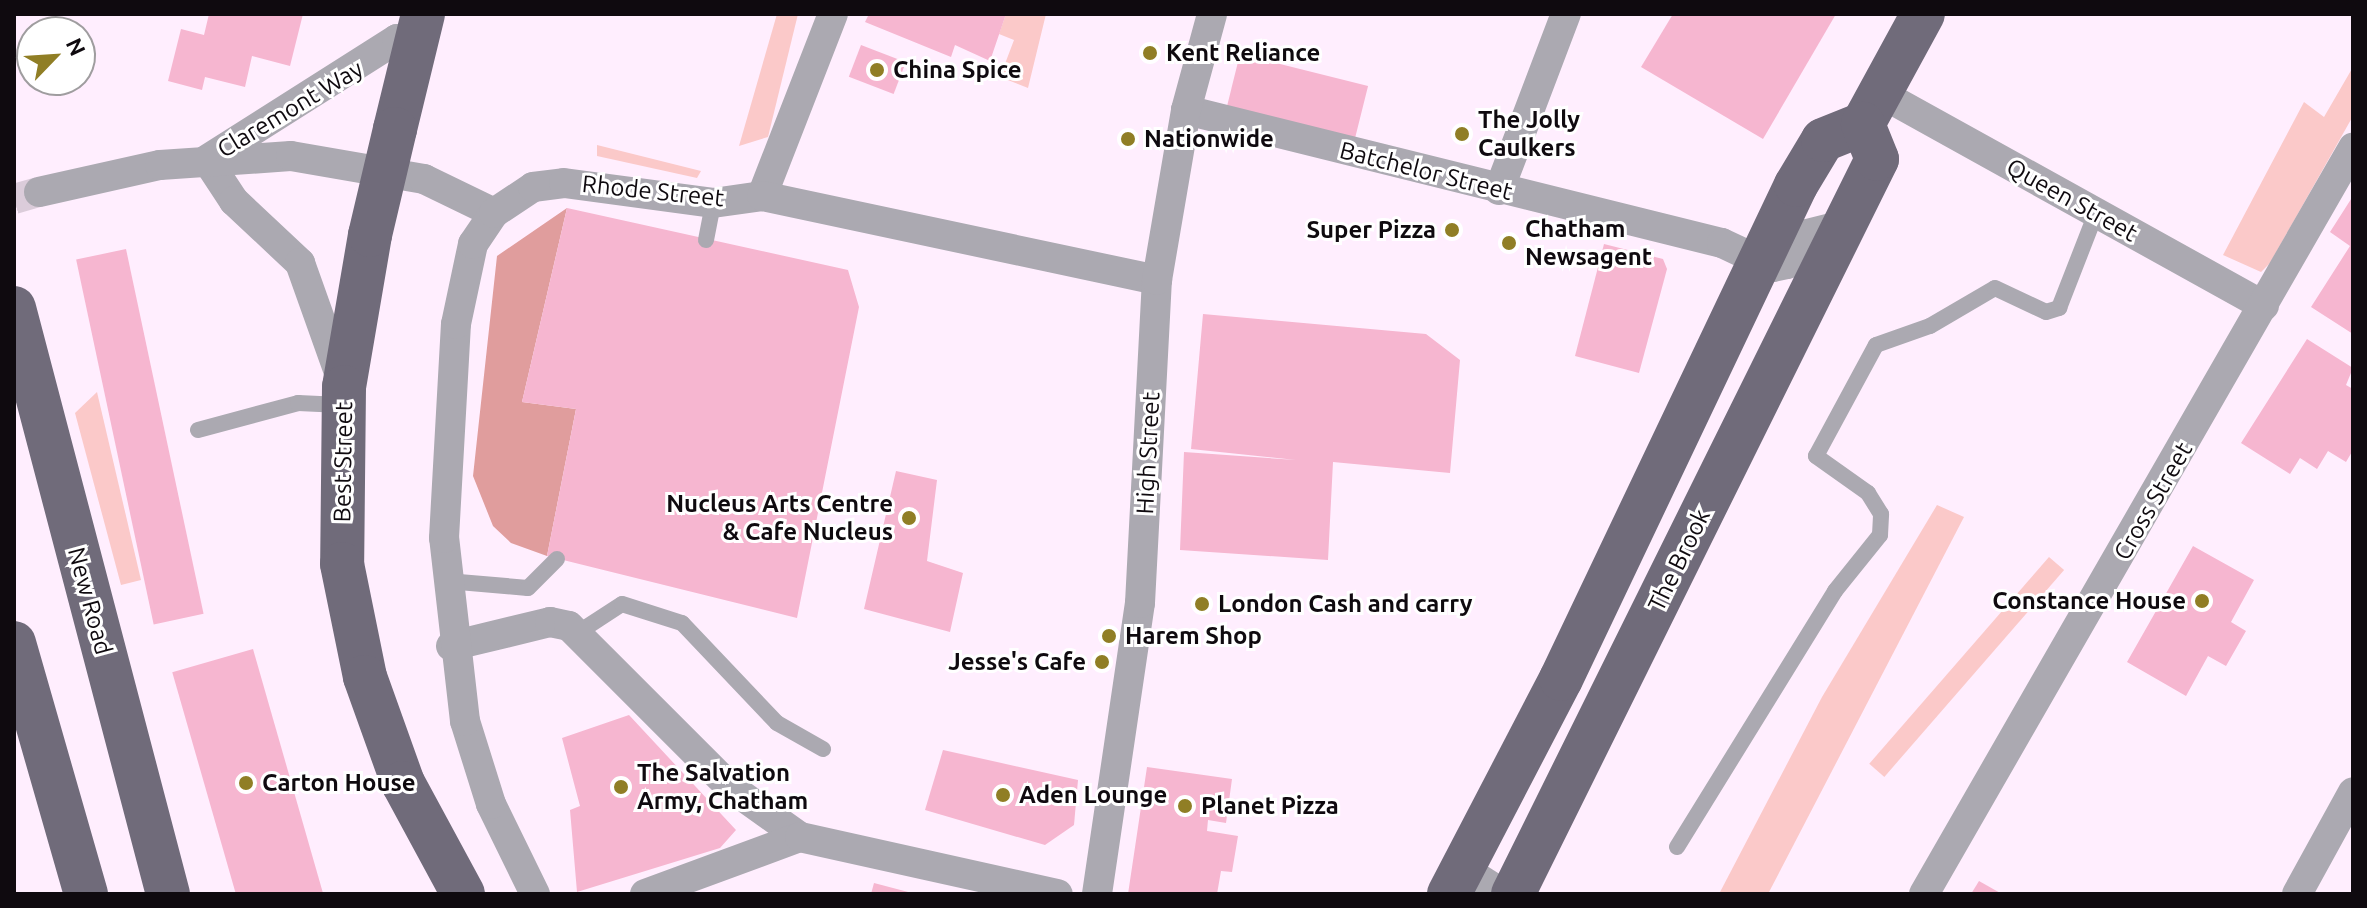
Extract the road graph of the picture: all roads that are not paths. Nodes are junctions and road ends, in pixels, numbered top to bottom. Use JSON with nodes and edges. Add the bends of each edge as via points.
{"nodes":[{"id":1,"x":833,"y":14,"type":"edge"},
{"id":2,"x":1212,"y":14,"type":"edge"},
{"id":3,"x":1566,"y":14,"type":"edge"},
{"id":4,"x":1923,"y":14,"type":"edge"},
{"id":5,"x":419,"y":27,"type":"edge"},
{"id":6,"x":1872,"y":108,"type":"junction"},
{"id":7,"x":1186,"y":110,"type":"junction"},
{"id":8,"x":2353,"y":148,"type":"edge"},
{"id":9,"x":207,"y":160,"type":"junction"},
{"id":10,"x":1499,"y":190,"type":"junction"},
{"id":11,"x":39,"y":192,"type":"tunnel mouth"},
{"id":12,"x":762,"y":196,"type":"junction"},
{"id":13,"x":713,"y":203,"type":"junction"},
{"id":14,"x":494,"y":213,"type":"junction"},
{"id":15,"x":2096,"y":213,"type":"junction"},
{"id":16,"x":1843,"y":225,"type":"junction"},
{"id":17,"x":706,"y":240,"type":"dead end"},
{"id":18,"x":1758,"y":260,"type":"junction"},
{"id":19,"x":1157,"y":280,"type":"junction"},
{"id":20,"x":2264,"y":306,"type":"junction"},
{"id":21,"x":14,"y":308,"type":"edge"},
{"id":22,"x":344,"y":396,"type":"junction"},
{"id":23,"x":198,"y":430,"type":"dead end"},
{"id":24,"x":557,"y":559,"type":"dead end"},
{"id":25,"x":447,"y":581,"type":"junction"},
{"id":26,"x":579,"y":632,"type":"junction"},
{"id":27,"x":14,"y":643,"type":"edge"},
{"id":28,"x":451,"y":646,"type":"junction"},
{"id":29,"x":823,"y":749,"type":"dead end"},
{"id":30,"x":2353,"y":792,"type":"edge"},
{"id":31,"x":800,"y":837,"type":"junction"},
{"id":32,"x":1677,"y":847,"type":"dead end"},
{"id":33,"x":1456,"y":881,"type":"edge"},
{"id":34,"x":86,"y":894,"type":"edge"},
{"id":35,"x":168,"y":894,"type":"edge"},
{"id":36,"x":463,"y":894,"type":"edge"},
{"id":37,"x":535,"y":894,"type":"edge"},
{"id":38,"x":645,"y":894,"type":"edge"},
{"id":39,"x":1058,"y":894,"type":"edge"},
{"id":40,"x":1097,"y":894,"type":"edge"},
{"id":41,"x":1503,"y":894,"type":"edge"},
{"id":42,"x":1513,"y":894,"type":"edge"},
{"id":43,"x":1924,"y":894,"type":"edge"},
{"id":44,"x":2297,"y":894,"type":"edge"}],
"edges":[{"from":1,"to":12,"type":"street"},
{"from":2,"to":7,"type":"street","name":"High Street"},
{"from":3,"to":10,"type":"street"},
{"from":4,"to":6,"type":"main road"},
{"from":5,"to":9,"type":"street","name":"Claremont Way"},
{"from":5,"to":22,"type":"main road","name":"Best Street","bridge":true,"via":[[370,235]]},
{"from":6,"to":15,"type":"street","name":"Queen Street"},
{"from":6,"to":16,"type":"main road","name":"The Brook","via":[[1877,159]]},
{"from":6,"to":18,"type":"main road","via":[[1823,140]]},
{"from":7,"to":10,"type":"street","name":"Batchelor Street"},
{"from":7,"to":19,"type":"street","name":"High Street"},
{"from":8,"to":20,"type":"street","name":"Cross Street"},
{"from":9,"to":11,"type":"street","name":"Claremont Way"},
{"from":9,"to":14,"type":"street","via":[[337,161],[455,189]]},
{"from":9,"to":22,"type":"street","name":"Claremont Way","via":[[234,201],[300,263]]},
{"from":10,"to":18,"type":"street","name":"Batchelor Street","via":[[1722,243]]},
{"from":12,"to":13,"type":"street","name":"Rhode Street"},
{"from":12,"to":19,"type":"street","name":"Rhode Street"},
{"from":13,"to":14,"type":"street","name":"Rhode Street","via":[[564,183],[533,187]]},
{"from":13,"to":17,"type":"lane"},
{"from":14,"to":25,"type":"street","via":[[473,244],[449,369]]},
{"from":15,"to":20,"type":"street","name":"Queen Street"},
{"from":15,"to":32,"type":"lane","via":[[2059,308],[2046,312],[1995,288],[1930,326],[1876,345],[1816,456],[1868,493],[1881,514],[1880,535],[1835,591]]},
{"from":16,"to":18,"type":"street","via":[[1804,236],[1785,265]]},
{"from":16,"to":42,"type":"main road","name":"The Brook"},
{"from":18,"to":33,"type":"main road","via":[[1561,679]]},
{"from":19,"to":40,"type":"street","name":"High Street","via":[[1140,603]]},
{"from":20,"to":43,"type":"street","name":"Cross Street"},
{"from":21,"to":35,"type":"main road","name":"New Road"},
{"from":22,"to":23,"type":"lane"},
{"from":22,"to":36,"type":"main road","name":"Best Street","via":[[342,564],[365,677],[403,783]]},
{"from":24,"to":25,"type":"lane","via":[[528,588]]},
{"from":25,"to":28,"type":"street"},
{"from":26,"to":28,"type":"street","via":[[554,622]]},
{"from":26,"to":29,"type":"lane","via":[[622,604],[682,623],[777,723]]},
{"from":26,"to":31,"type":"street","via":[[730,787]]},
{"from":27,"to":34,"type":"main road"},
{"from":28,"to":37,"type":"street","via":[[491,804]]},
{"from":30,"to":44,"type":"street"},
{"from":31,"to":38,"type":"street"},
{"from":31,"to":39,"type":"street"},
{"from":33,"to":41,"type":"street"}]}
